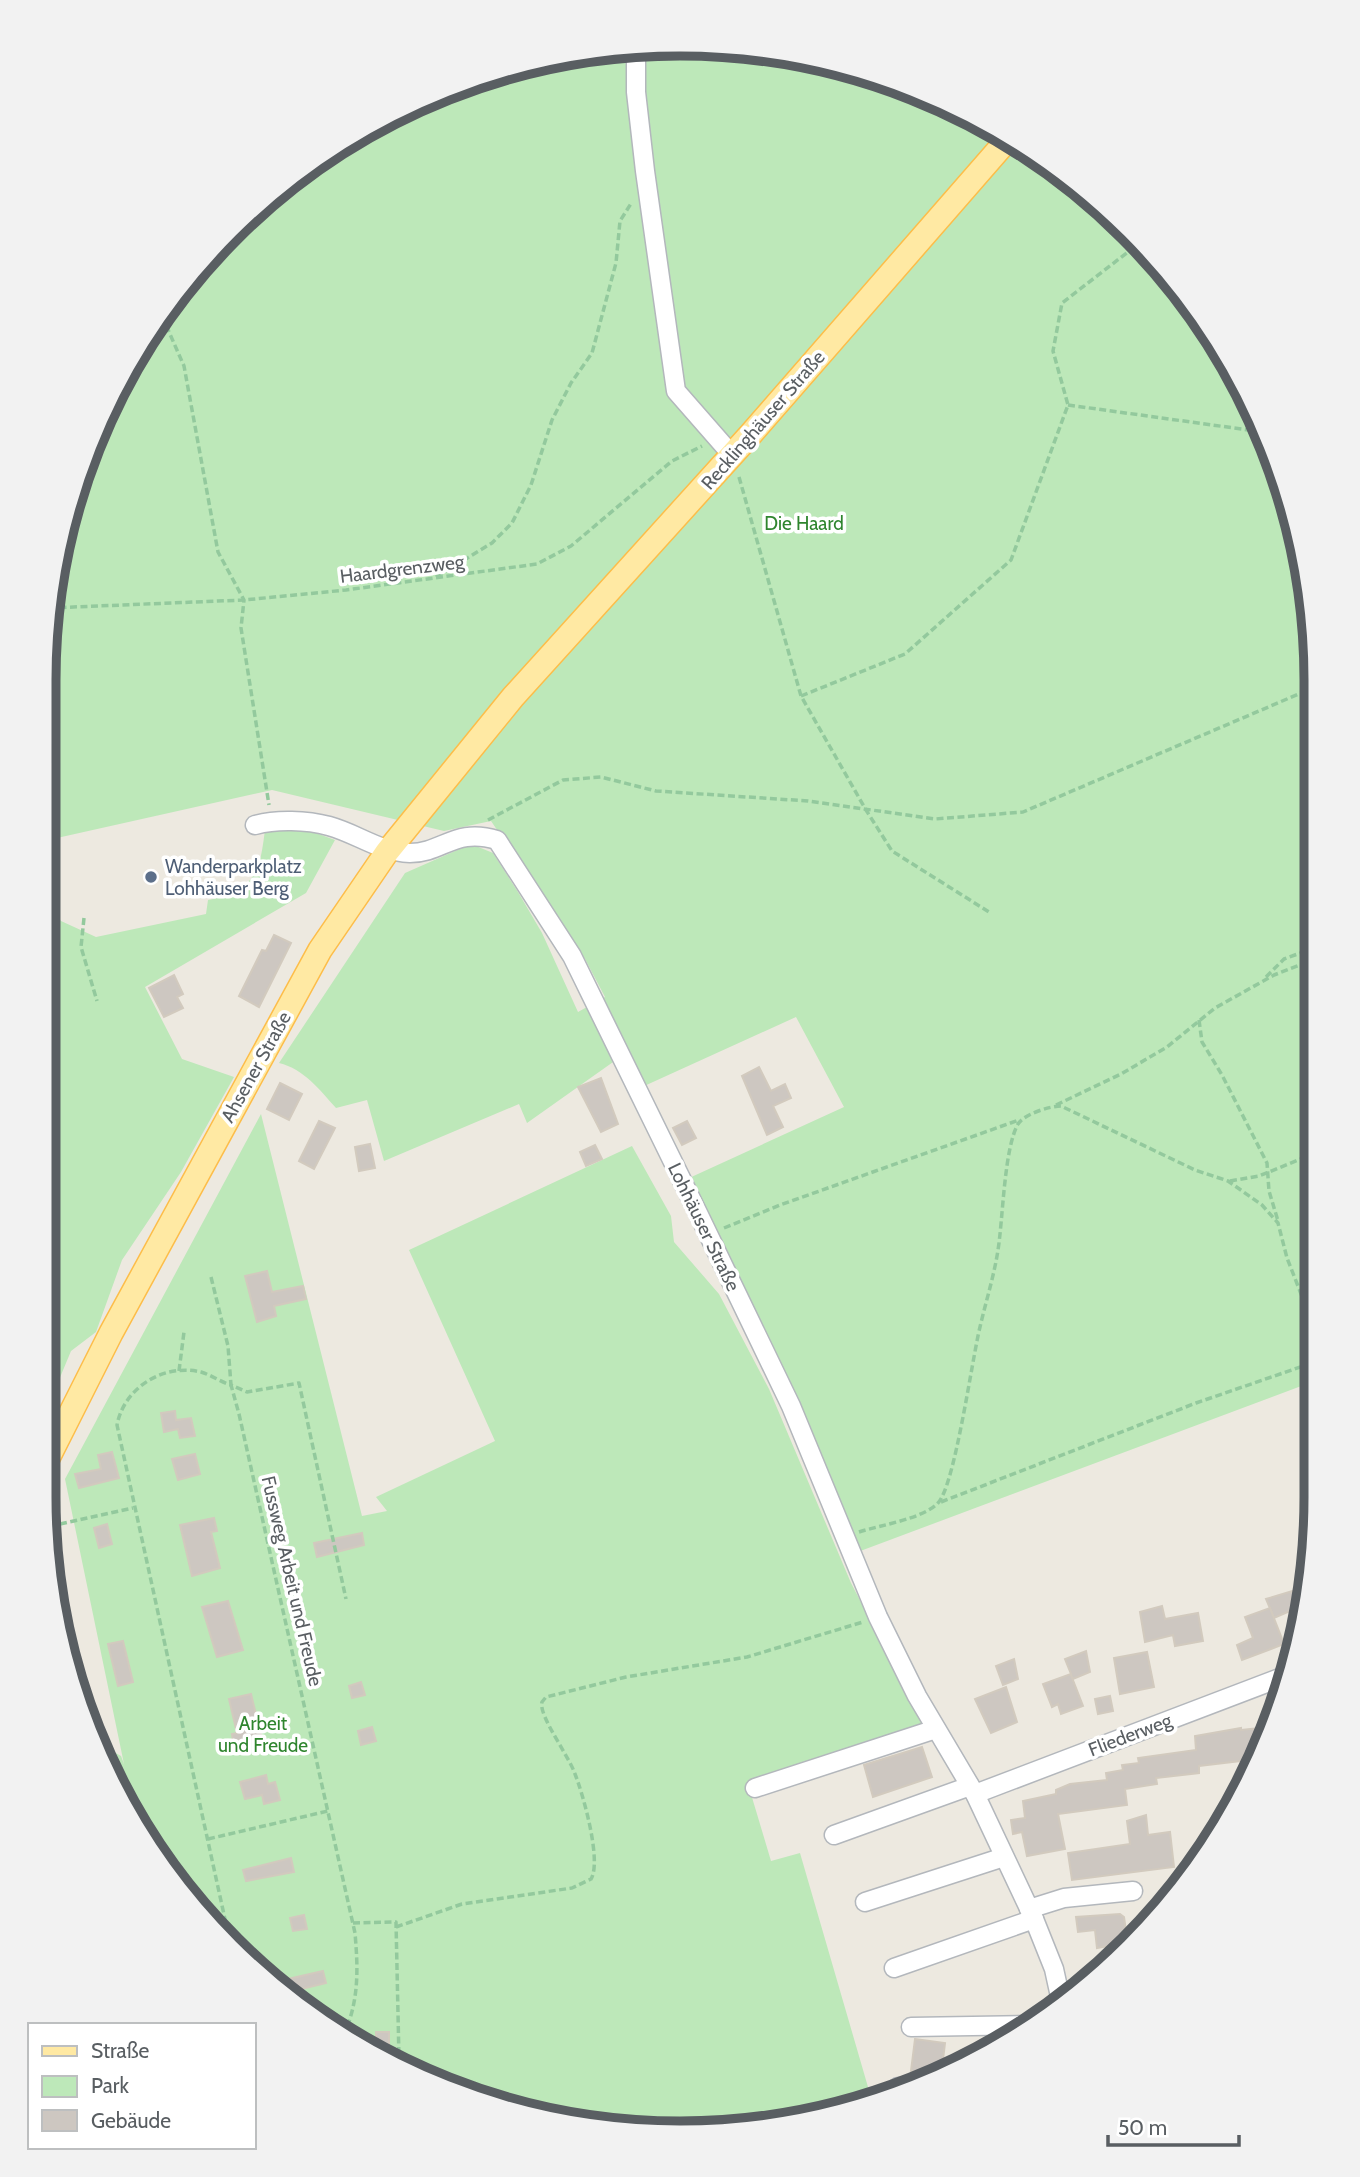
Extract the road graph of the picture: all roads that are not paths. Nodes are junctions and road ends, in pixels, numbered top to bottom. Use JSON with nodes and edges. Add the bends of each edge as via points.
{"nodes":[{"id":1,"x":636,"y":57,"type":"edge"},
{"id":2,"x":1002,"y":146,"type":"edge"},
{"id":3,"x":725,"y":446,"type":"junction"},
{"id":4,"x":513,"y":697,"type":"joint"},
{"id":5,"x":263,"y":823,"type":"road end"},
{"id":6,"x":387,"y":852,"type":"junction"},
{"id":7,"x":56,"y":1442,"type":"edge"},
{"id":8,"x":1277,"y":1679,"type":"edge"},
{"id":9,"x":936,"y":1729,"type":"junction"},
{"id":10,"x":755,"y":1788,"type":"dead end"},
{"id":11,"x":972,"y":1790,"type":"junction"},
{"id":12,"x":834,"y":1835,"type":"dead end"},
{"id":13,"x":1004,"y":1857,"type":"junction"},
{"id":14,"x":1133,"y":1891,"type":"dead end"},
{"id":15,"x":865,"y":1902,"type":"dead end"},
{"id":16,"x":1031,"y":1914,"type":"junction"},
{"id":17,"x":894,"y":1968,"type":"dead end"},
{"id":18,"x":1059,"y":1993,"type":"edge"},
{"id":19,"x":1011,"y":2025,"type":"edge"},
{"id":20,"x":911,"y":2027,"type":"dead end"}],
"edges":[{"from":1,"to":3,"type":"street","via":[[645,172],[676,391]]},
{"from":2,"to":3,"type":"main road","name":"Recklinghäuser Straße"},
{"from":3,"to":4,"type":"main road","name":"Recklinghäuser Straße"},
{"from":4,"to":6,"type":"main road","name":"Ahsener Straße"},
{"from":5,"to":6,"type":"street","via":[[329,826]]},
{"from":6,"to":7,"type":"main road","name":"Ahsener Straße","via":[[320,950]]},
{"from":6,"to":9,"type":"street","name":"Lohhäuser Straße","via":[[414,853],[479,834],[497,840],[572,956],[791,1406],[877,1617]]},
{"from":8,"to":11,"type":"street","name":"Fliederweg"},
{"from":9,"to":10,"type":"street"},
{"from":9,"to":11,"type":"street","name":"Lohhäuser Straße"},
{"from":11,"to":12,"type":"street"},
{"from":11,"to":13,"type":"street","name":"Lohhäuser Straße"},
{"from":13,"to":15,"type":"street"},
{"from":13,"to":16,"type":"street","name":"Lohhäuser Straße"},
{"from":14,"to":16,"type":"street","via":[[1064,1898]]},
{"from":16,"to":17,"type":"street"},
{"from":16,"to":18,"type":"street","name":"Lohhäuser Straße","via":[[1054,1969]]},
{"from":19,"to":20,"type":"street"}]}
